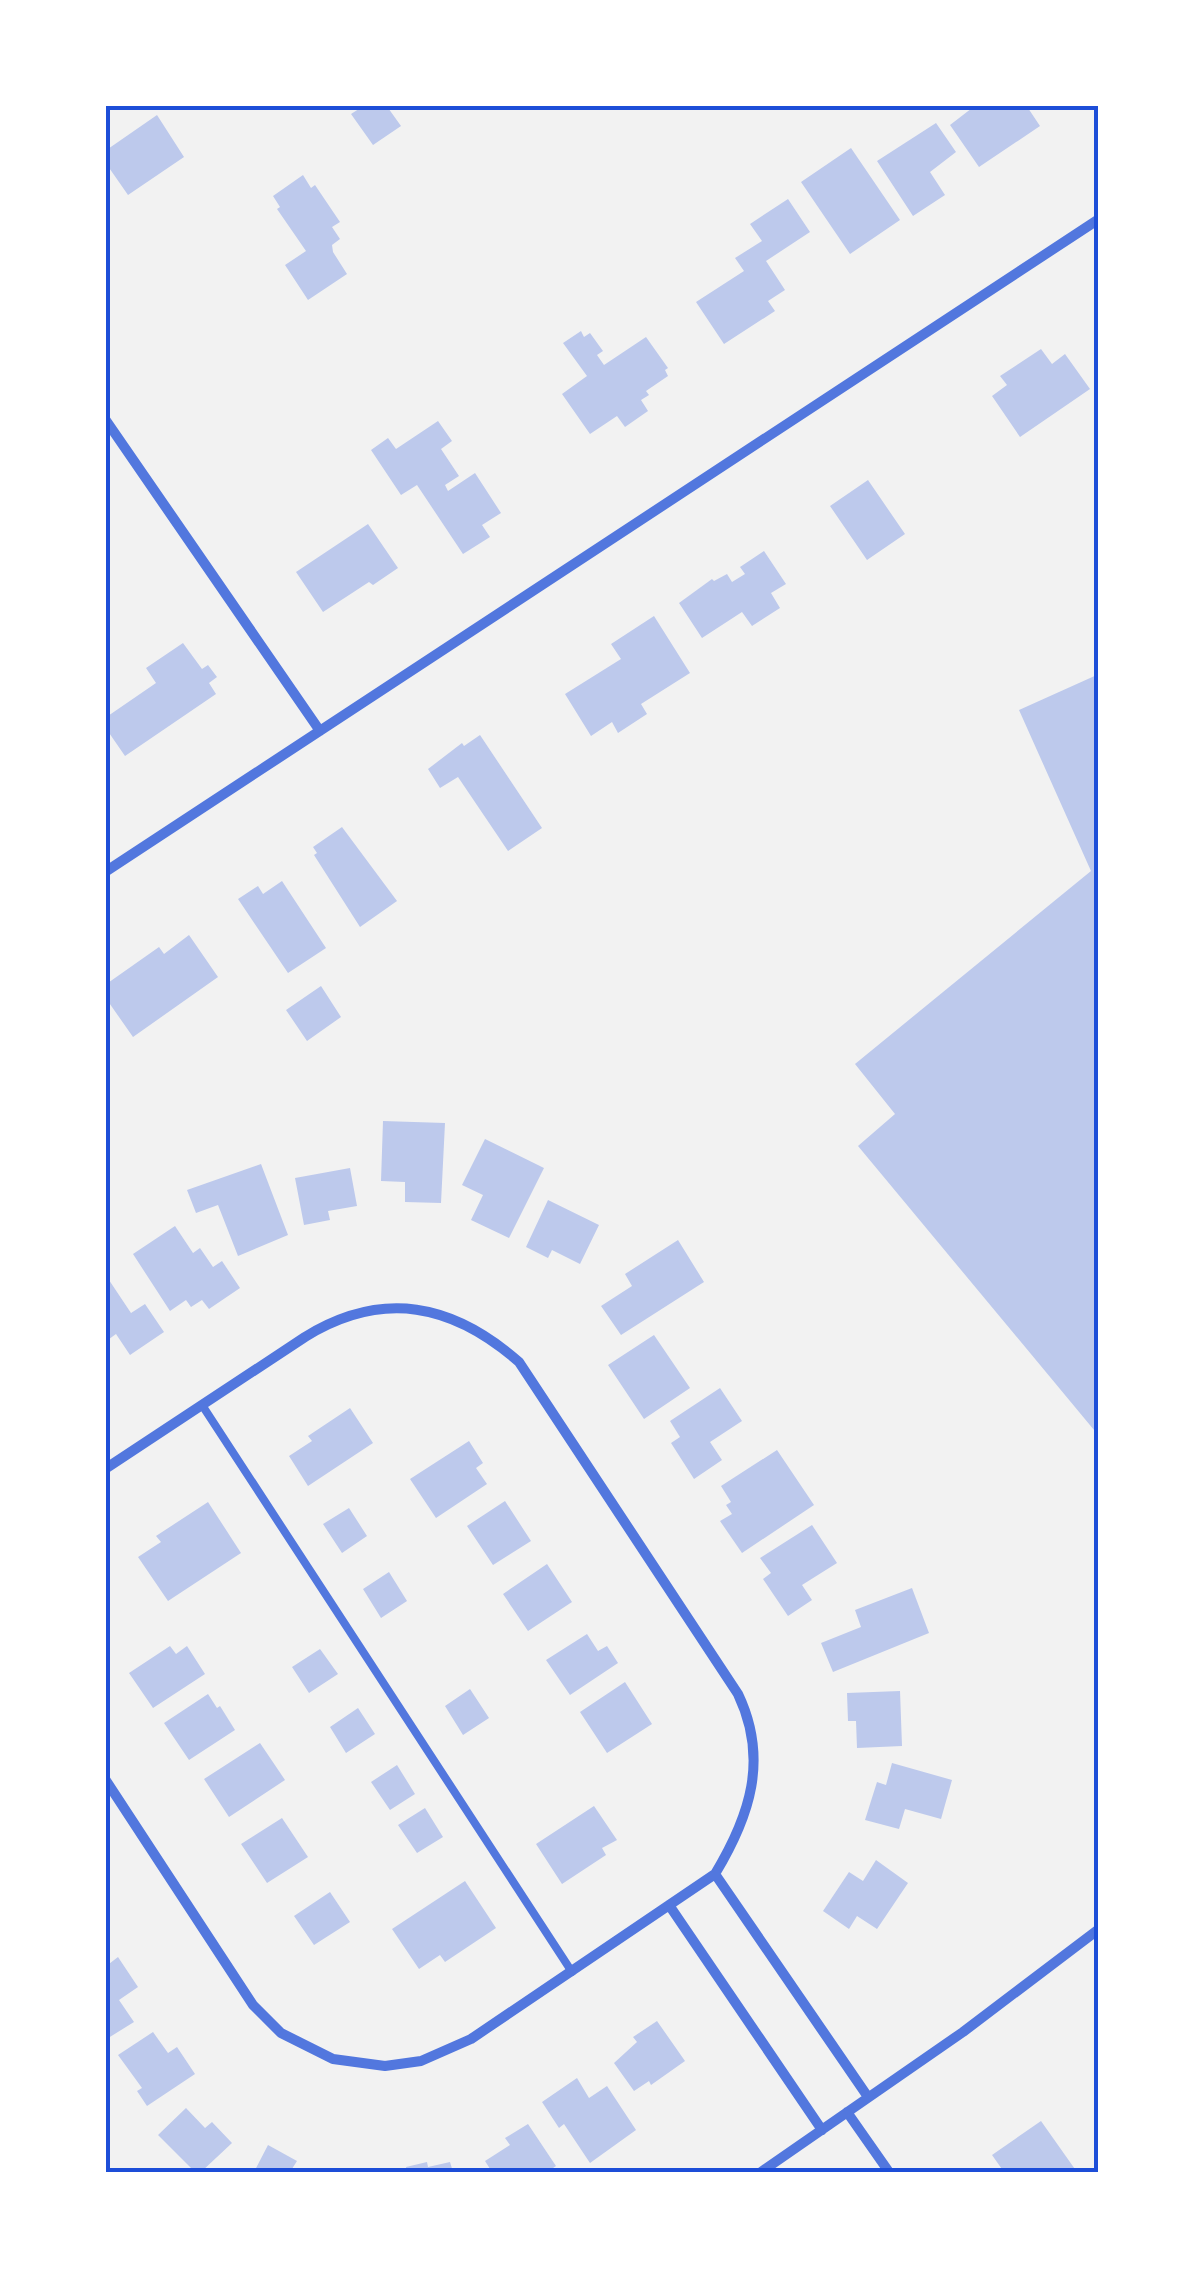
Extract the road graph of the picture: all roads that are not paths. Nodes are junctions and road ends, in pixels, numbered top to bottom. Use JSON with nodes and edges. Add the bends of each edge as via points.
{"nodes":[{"id":1,"x":1099,"y":220,"type":"edge"},
{"id":2,"x":105,"y":419,"type":"edge"},
{"id":3,"x":320,"y":732,"type":"junction"},
{"id":4,"x":105,"y":872,"type":"edge"},
{"id":5,"x":202,"y":1405,"type":"junction"},
{"id":6,"x":105,"y":1469,"type":"edge"},
{"id":7,"x":105,"y":1779,"type":"edge"},
{"id":8,"x":715,"y":1874,"type":"junction"},
{"id":9,"x":669,"y":1905,"type":"junction"},
{"id":10,"x":1099,"y":1930,"type":"edge"},
{"id":11,"x":572,"y":1972,"type":"junction"},
{"id":12,"x":868,"y":2097,"type":"junction"},
{"id":13,"x":847,"y":2112,"type":"junction"},
{"id":14,"x":822,"y":2130,"type":"junction"},
{"id":15,"x":761,"y":2172,"type":"edge"},
{"id":16,"x":889,"y":2172,"type":"edge"}],
"edges":[{"from":1,"to":3,"type":"street"},
{"from":2,"to":3,"type":"street"},
{"from":3,"to":4,"type":"street"},
{"from":5,"to":6,"type":"street"},
{"from":5,"to":8,"type":"street","via":[[336,1320],[387,1309],[423,1310],[480,1330],[519,1362],[738,1694],[754,1768],[746,1817]]},
{"from":5,"to":11,"type":"lane"},
{"from":7,"to":11,"type":"street","via":[[254,2004],[281,2032],[333,2059],[385,2066],[440,2055]]},
{"from":8,"to":9,"type":"street"},
{"from":8,"to":12,"type":"street"},
{"from":9,"to":11,"type":"street"},
{"from":9,"to":14,"type":"street"},
{"from":10,"to":12,"type":"street"},
{"from":12,"to":13,"type":"street"},
{"from":13,"to":14,"type":"street"},
{"from":13,"to":16,"type":"street"},
{"from":14,"to":15,"type":"street"}]}
